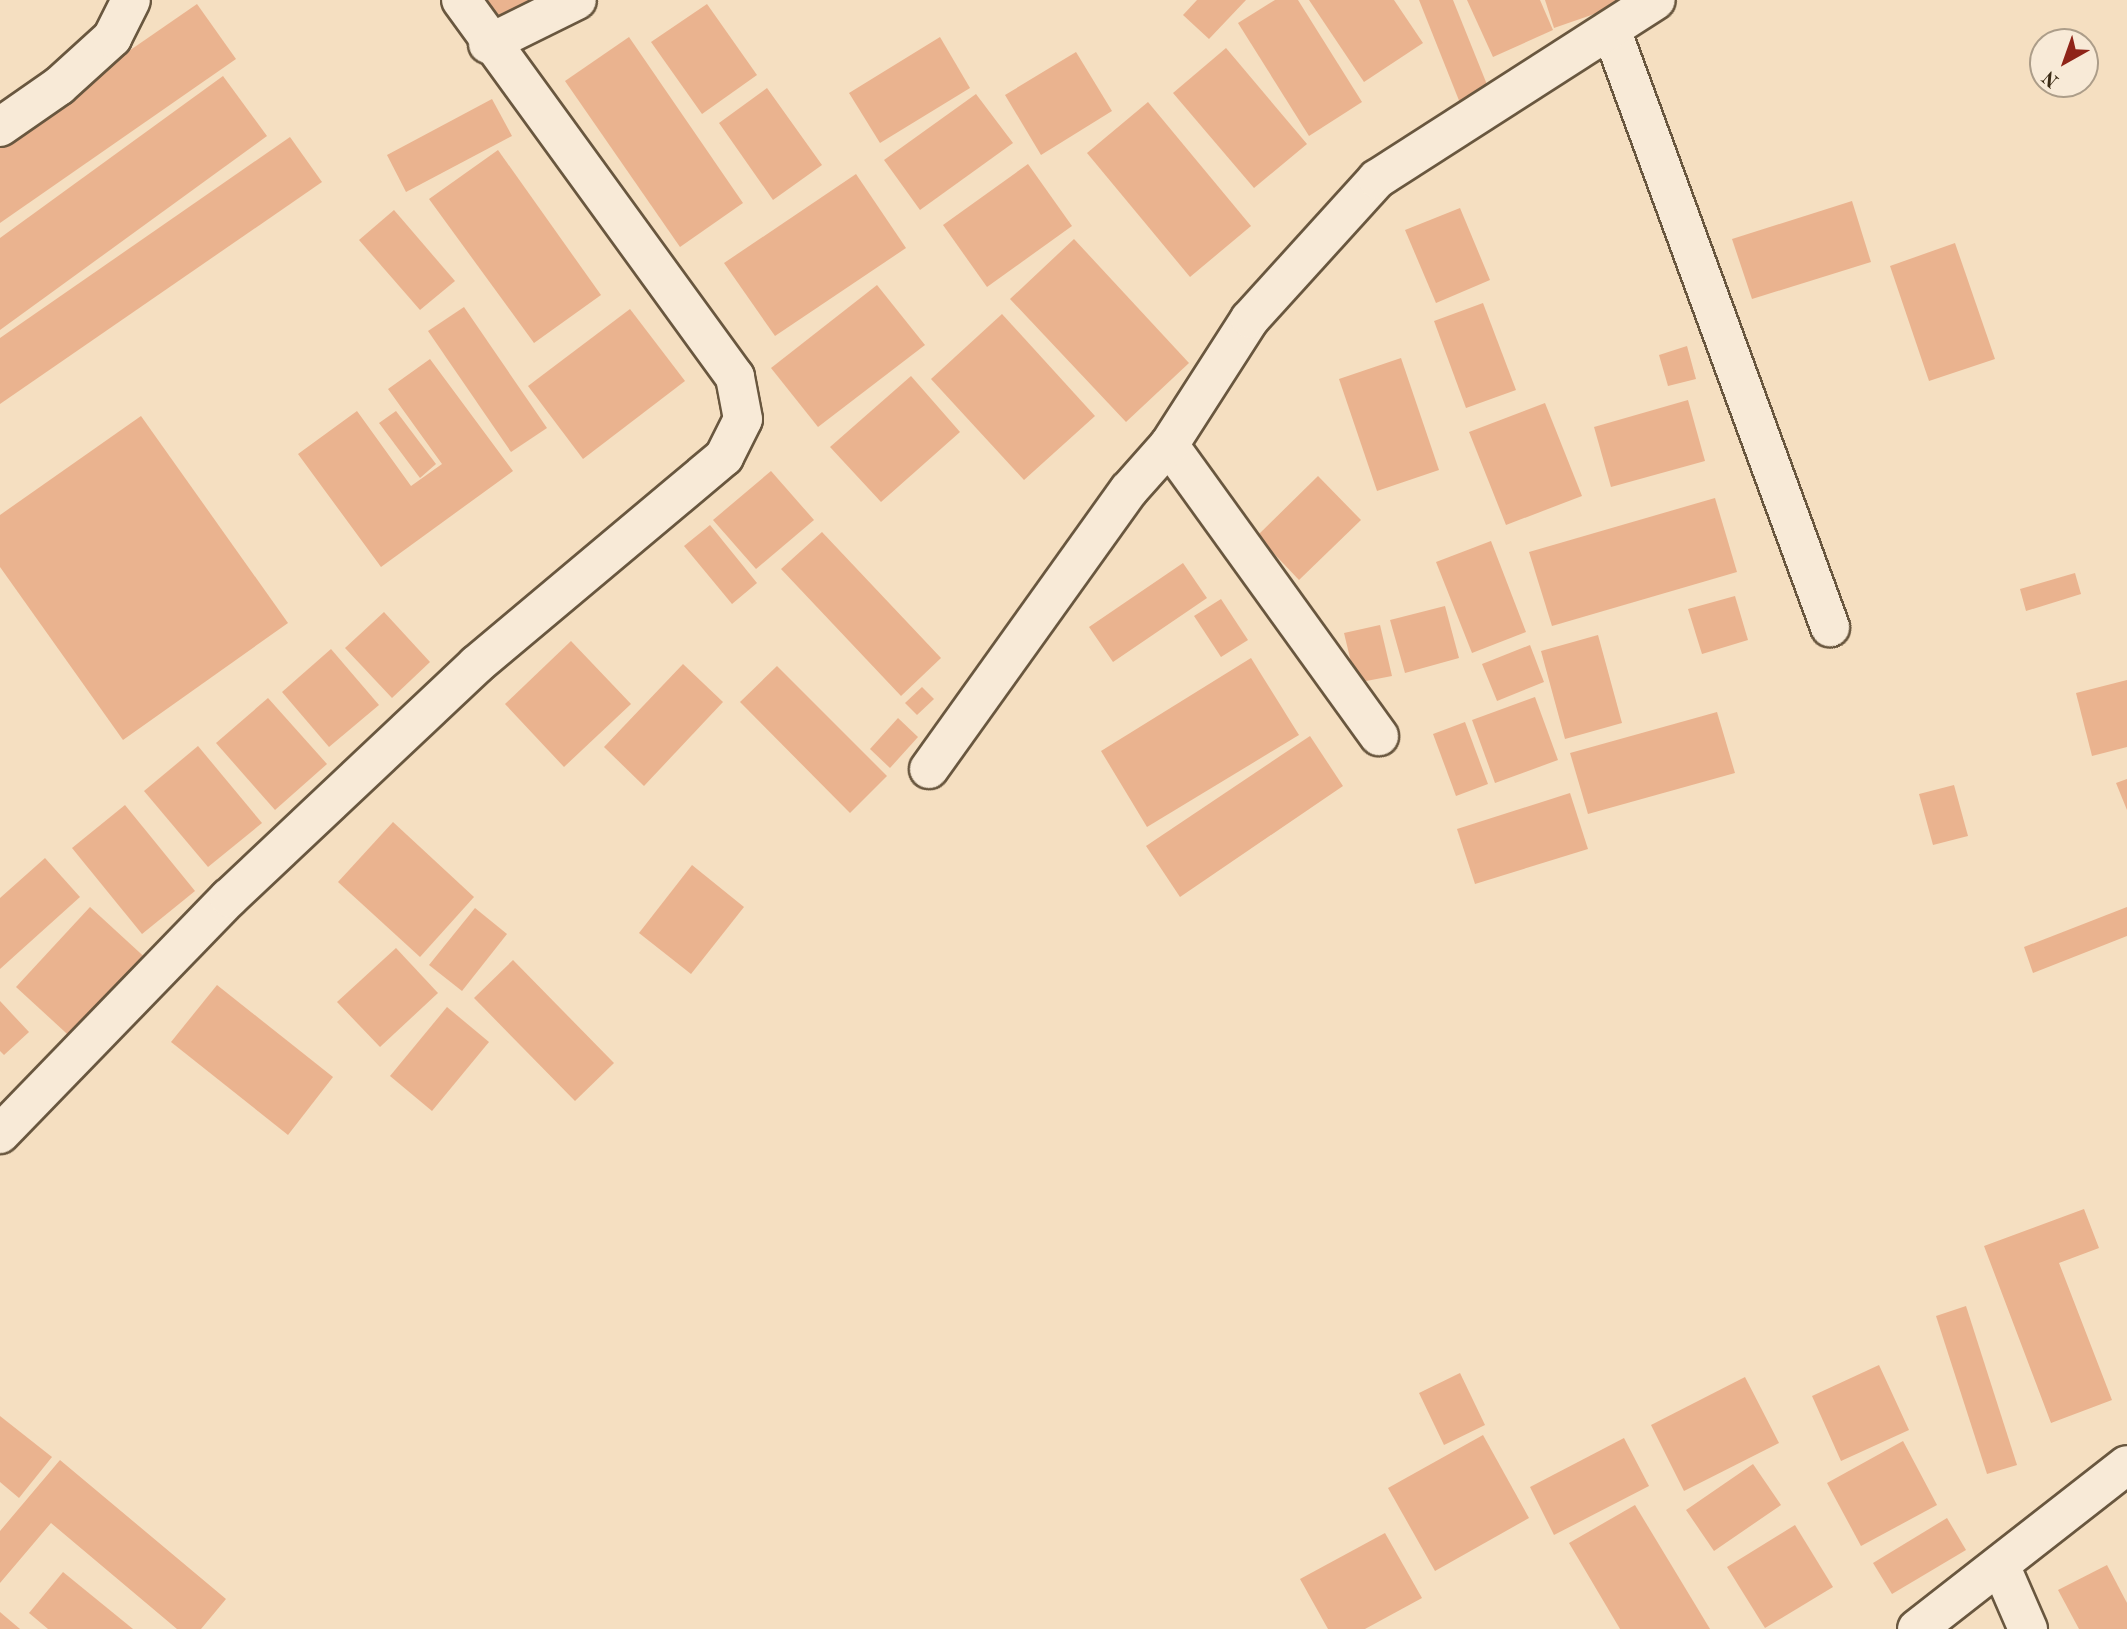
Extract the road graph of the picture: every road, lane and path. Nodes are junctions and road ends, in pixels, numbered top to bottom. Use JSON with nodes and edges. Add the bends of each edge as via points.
{"nodes":[{"id":1,"x":131,"y":0,"type":"edge"},
{"id":2,"x":461,"y":0,"type":"edge"},
{"id":3,"x":577,"y":0,"type":"edge"},
{"id":4,"x":1656,"y":0,"type":"edge"},
{"id":5,"x":1612,"y":32,"type":"junction"},
{"id":6,"x":488,"y":44,"type":"junction"},
{"id":7,"x":0,"y":127,"type":"edge"},
{"id":8,"x":1169,"y":445,"type":"junction"},
{"id":9,"x":1830,"y":627,"type":"dead end"},
{"id":10,"x":1379,"y":736,"type":"dead end"},
{"id":11,"x":929,"y":769,"type":"dead end"},
{"id":12,"x":0,"y":1134,"type":"edge"},
{"id":13,"x":2127,"y":1465,"type":"edge"},
{"id":14,"x":2001,"y":1567,"type":"junction"},
{"id":15,"x":1917,"y":1629,"type":"edge"},
{"id":16,"x":2028,"y":1629,"type":"edge"}],
"edges":[{"from":1,"to":7,"type":"street","via":[[112,38],[59,86]]},
{"from":2,"to":6,"type":"street"},
{"from":3,"to":6,"type":"street"},
{"from":4,"to":5,"type":"street"},
{"from":5,"to":8,"type":"street","via":[[1377,179],[1250,318]]},
{"from":5,"to":9,"type":"street"},
{"from":6,"to":12,"type":"street","via":[[735,377],[743,419],[724,457],[476,665],[229,898]]},
{"from":8,"to":10,"type":"street"},
{"from":8,"to":11,"type":"street","via":[[1129,490]]},
{"from":13,"to":14,"type":"street"},
{"from":14,"to":15,"type":"street"},
{"from":14,"to":16,"type":"street"}]}
